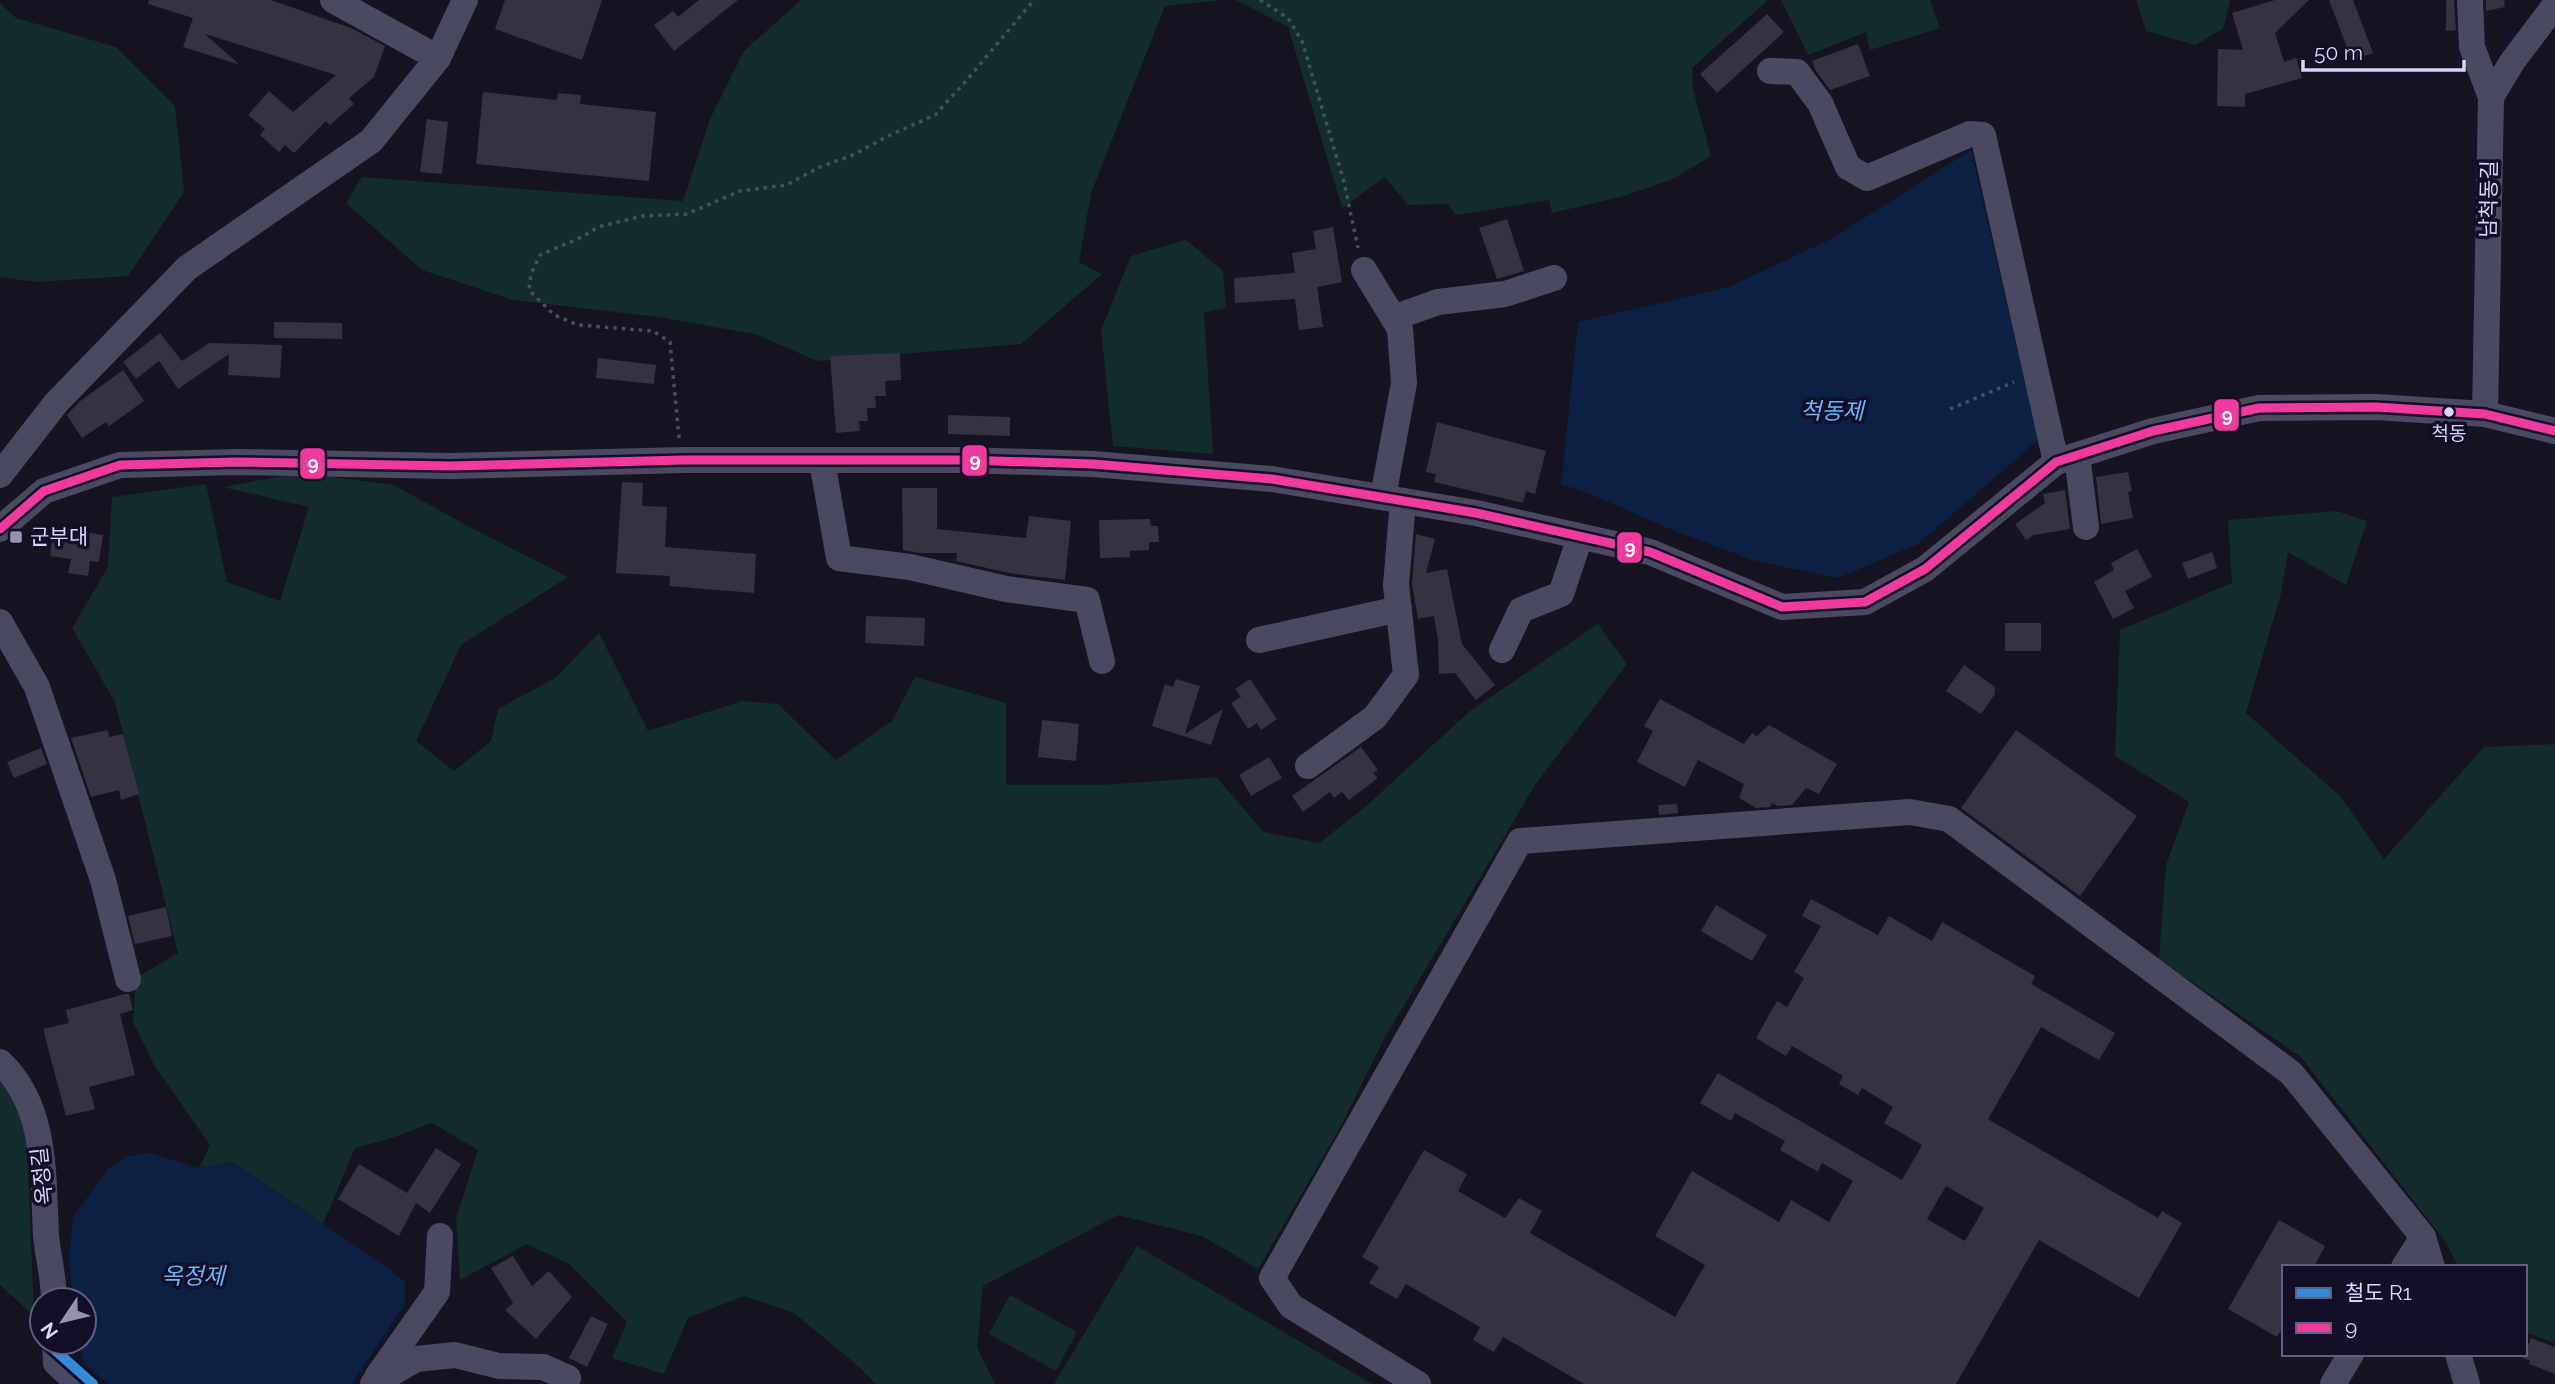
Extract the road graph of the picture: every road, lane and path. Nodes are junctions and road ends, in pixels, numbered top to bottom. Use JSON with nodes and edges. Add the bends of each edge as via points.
{"nodes":[{"id":1,"x":333,"y":0,"type":"edge"},
{"id":2,"x":465,"y":0,"type":"edge"},
{"id":3,"x":1034,"y":0,"type":"edge"},
{"id":4,"x":1261,"y":0,"type":"edge"},
{"id":5,"x":2470,"y":0,"type":"edge"},
{"id":6,"x":2555,"y":5,"type":"edge"},
{"id":7,"x":438,"y":58,"type":"junction"},
{"id":8,"x":1770,"y":71,"type":"dead end"},
{"id":9,"x":2491,"y":97,"type":"junction"},
{"id":10,"x":1364,"y":271,"type":"joint"},
{"id":11,"x":1554,"y":278,"type":"dead end"},
{"id":12,"x":1393,"y":318,"type":"junction"},
{"id":13,"x":2035,"y":373,"type":"junction"},
{"id":14,"x":1950,"y":409,"type":"dead end"},
{"id":15,"x":2485,"y":414,"type":"junction"},
{"id":16,"x":2555,"y":431,"type":"edge"},
{"id":17,"x":2066,"y":459,"type":"junction"},
{"id":18,"x":684,"y":460,"type":"junction"},
{"id":19,"x":822,"y":461,"type":"junction"},
{"id":20,"x":0,"y":475,"type":"edge"},
{"id":21,"x":1393,"y":499,"type":"junction"},
{"id":22,"x":2086,"y":527,"type":"dead end"},
{"id":23,"x":0,"y":529,"type":"edge"},
{"id":24,"x":1580,"y":537,"type":"junction"},
{"id":25,"x":1399,"y":609,"type":"junction"},
{"id":26,"x":0,"y":622,"type":"edge"},
{"id":27,"x":1259,"y":640,"type":"dead end"},
{"id":28,"x":1502,"y":650,"type":"dead end"},
{"id":29,"x":1102,"y":661,"type":"dead end"},
{"id":30,"x":1308,"y":766,"type":"dead end"},
{"id":31,"x":128,"y":979,"type":"dead end"},
{"id":32,"x":0,"y":1062,"type":"edge"},
{"id":33,"x":440,"y":1236,"type":"dead end"},
{"id":34,"x":2423,"y":1237,"type":"junction"},
{"id":35,"x":2405,"y":1265,"type":"edge"},
{"id":36,"x":2431,"y":1265,"type":"edge"},
{"id":37,"x":52,"y":1286,"type":"edge"},
{"id":38,"x":56,"y":1356,"type":"edge"},
{"id":39,"x":2350,"y":1356,"type":"edge"},
{"id":40,"x":2459,"y":1356,"type":"edge"},
{"id":41,"x":568,"y":1378,"type":"dead end"},
{"id":42,"x":79,"y":1384,"type":"edge"},
{"id":43,"x":372,"y":1384,"type":"edge"},
{"id":44,"x":1418,"y":1384,"type":"edge"},
{"id":45,"x":2333,"y":1384,"type":"edge"},
{"id":46,"x":2467,"y":1384,"type":"edge"}],
"edges":[{"from":1,"to":7,"type":"street"},
{"from":2,"to":7,"type":"street"},
{"from":3,"to":18,"type":"path","via":[[935,115],[786,186],[740,191],[687,214],[642,216],[598,227],[540,255],[529,289],[554,314],[578,324],[653,331],[670,342]]},
{"from":4,"to":10,"type":"path","via":[[1288,18],[1302,41],[1345,182]]},
{"from":5,"to":9,"type":"street","via":[[2472,47]]},
{"from":6,"to":9,"type":"street","name":"남척동길"},
{"from":7,"to":20,"type":"street","via":[[371,141],[187,268],[56,402]]},
{"from":8,"to":13,"type":"street","via":[[1797,72],[1821,103],[1848,167],[1867,178],[1970,134],[1983,135]]},
{"from":9,"to":15,"type":"street","name":"남척동길"},
{"from":10,"to":12,"type":"street"},
{"from":11,"to":12,"type":"street","via":[[1505,294],[1438,302]]},
{"from":12,"to":21,"type":"street","via":[[1400,330],[1404,383]]},
{"from":13,"to":14,"type":"path"},
{"from":13,"to":17,"type":"street"},
{"from":15,"to":16,"type":"street"},
{"from":15,"to":17,"type":"street","via":[[2376,407],[2259,408],[2153,431]]},
{"from":17,"to":22,"type":"street"},
{"from":17,"to":24,"type":"street","via":[[1925,569],[1865,602],[1782,607],[1650,552]]},
{"from":18,"to":19,"type":"street"},
{"from":18,"to":23,"type":"street","via":[[450,466],[236,462],[120,466],[44,491]]},
{"from":19,"to":21,"type":"street","via":[[1093,464],[1272,479]]},
{"from":19,"to":29,"type":"street","via":[[839,558],[1087,600]]},
{"from":21,"to":24,"type":"street"},
{"from":21,"to":25,"type":"street"},
{"from":24,"to":28,"type":"street","via":[[1561,594],[1521,610]]},
{"from":25,"to":27,"type":"street"},
{"from":25,"to":30,"type":"street","via":[[1406,675],[1375,718]]},
{"from":26,"to":31,"type":"street","via":[[37,687],[103,880]]},
{"from":32,"to":37,"type":"street","name":"옥정길","via":[[13,1075],[34,1117],[45,1171]]},
{"from":33,"to":43,"type":"street","via":[[437,1292]]},
{"from":34,"to":35,"type":"street"},
{"from":34,"to":36,"type":"street"},
{"from":34,"to":44,"type":"street","via":[[2291,1073],[1949,819],[1910,813],[1520,841],[1272,1278],[1291,1306]]},
{"from":38,"to":42,"type":"street","via":[[56,1363]]},
{"from":39,"to":45,"type":"street"},
{"from":40,"to":46,"type":"street"},
{"from":41,"to":43,"type":"street","via":[[543,1367],[499,1366],[455,1356],[416,1359]]}]}
